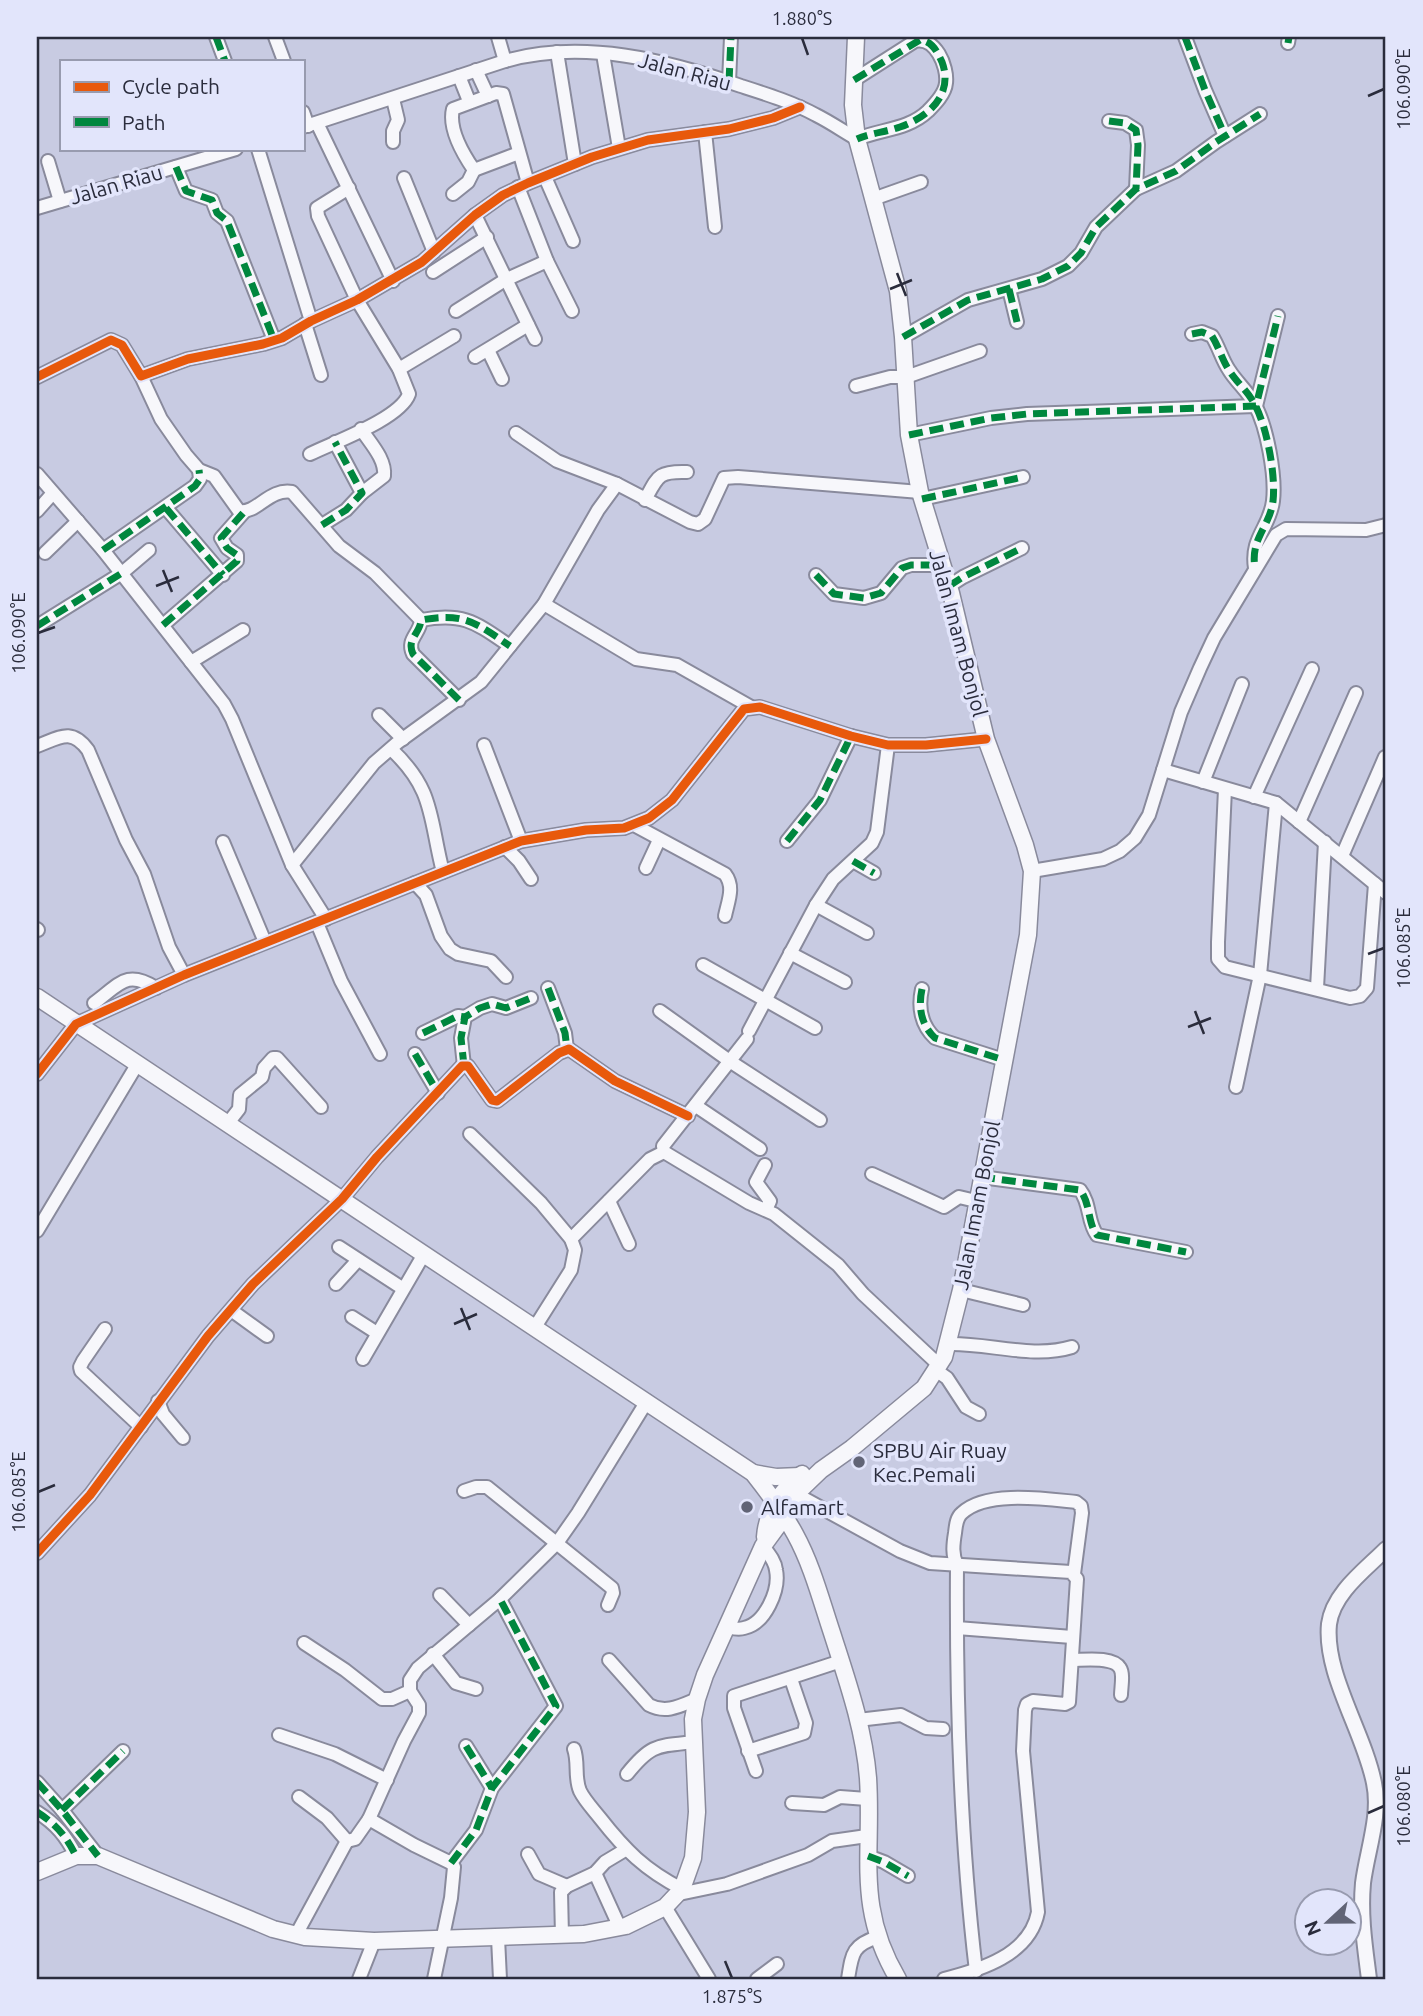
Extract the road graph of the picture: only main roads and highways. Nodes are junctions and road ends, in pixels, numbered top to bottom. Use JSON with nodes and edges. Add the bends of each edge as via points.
{"nodes":[{"id":1,"x":856,"y":37,"type":"edge"},
{"id":2,"x":38,"y":999,"type":"edge"},
{"id":3,"x":830,"y":1465,"type":"junction"},
{"id":4,"x":753,"y":1473,"type":"junction"},
{"id":5,"x":800,"y":1476,"type":"junction"},
{"id":6,"x":775,"y":1502,"type":"junction"},
{"id":7,"x":785,"y":1516,"type":"junction"},
{"id":8,"x":764,"y":1545,"type":"junction"},
{"id":9,"x":37,"y":1872,"type":"edge"},
{"id":10,"x":898,"y":1979,"type":"edge"}],
"edges":[{"from":1,"to":3,"type":"main road","name":"Jalan Imam Bonjol","via":[[853,105],[857,139],[892,265],[903,337],[909,435],[921,496],[949,586],[986,739],[1032,872],[1028,935],[948,1344],[924,1388]]},
{"from":2,"to":4,"type":"main road"},
{"from":3,"to":5,"type":"main road","name":"Jalan Imam Bonjol"},
{"from":3,"to":7,"type":"main road","name":"Jalan Imam Bonjol","via":[[796,1494]]},
{"from":4,"to":5,"type":"main road"},
{"from":4,"to":6,"type":"main road"},
{"from":5,"to":6,"type":"main road","name":"Jalan Imam Bonjol"},
{"from":6,"to":7,"type":"main road"},
{"from":6,"to":8,"type":"main road"},
{"from":7,"to":8,"type":"main road","name":"Jalan Imam Bonjol"},
{"from":7,"to":10,"type":"main road","via":[[810,1567],[858,1720],[866,1765],[872,1914]]},
{"from":8,"to":9,"type":"main road","via":[[697,1699],[693,1719],[696,1836],[691,1868],[680,1892],[665,1907],[620,1928],[562,1936],[374,1941],[296,1935],[98,1856],[76,1856]]}]}
